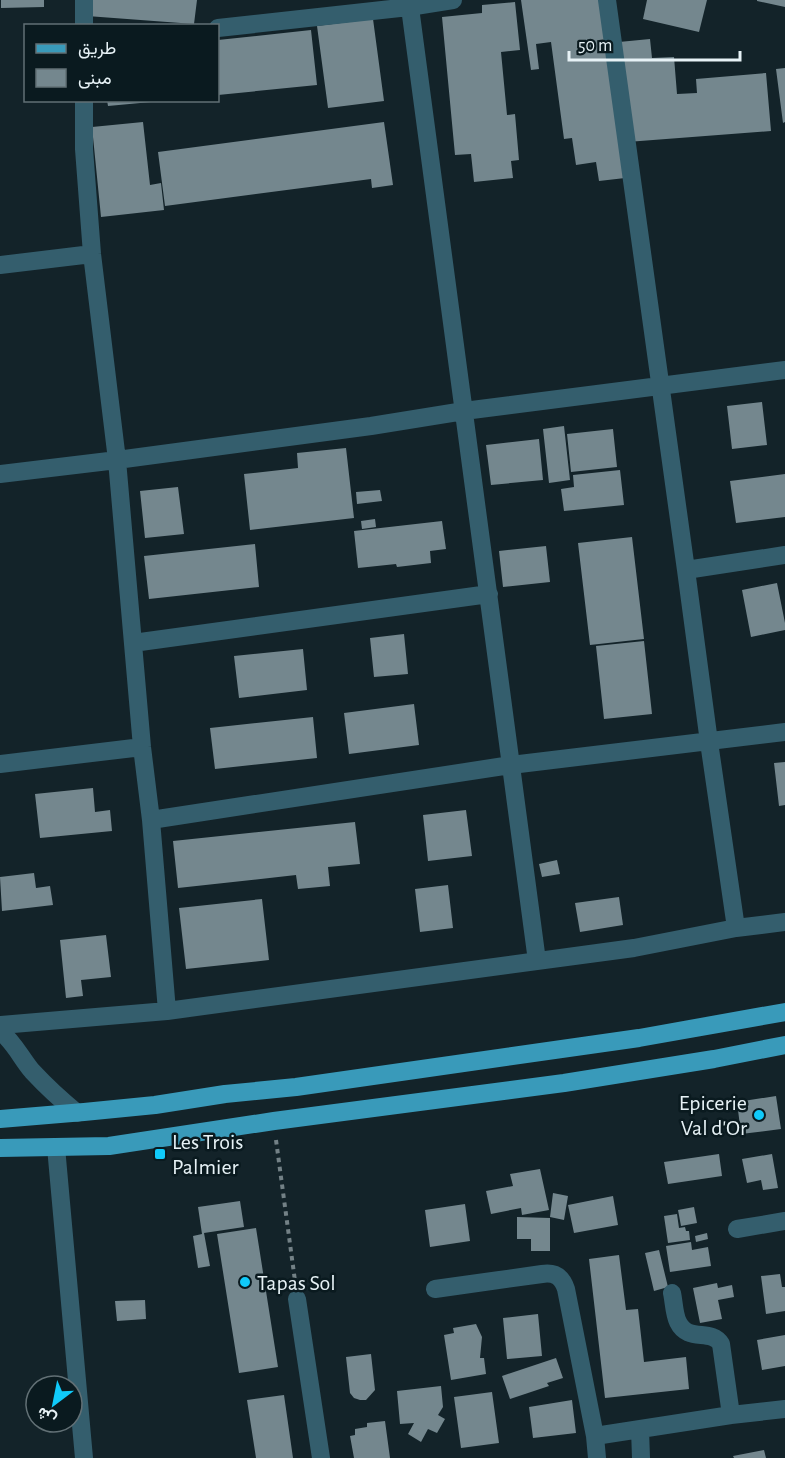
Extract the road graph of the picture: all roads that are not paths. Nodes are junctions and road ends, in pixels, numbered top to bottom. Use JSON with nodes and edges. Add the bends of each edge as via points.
{"nodes":[{"id":1,"x":84,"y":0,"type":"edge"},
{"id":2,"x":453,"y":0,"type":"edge"},
{"id":3,"x":607,"y":0,"type":"edge"},
{"id":4,"x":409,"y":3,"type":"edge"},
{"id":5,"x":84,"y":24,"type":"edge"},
{"id":6,"x":219,"y":28,"type":"edge"},
{"id":7,"x":84,"y":102,"type":"edge"},
{"id":8,"x":92,"y":254,"type":"junction"},
{"id":9,"x":0,"y":265,"type":"edge"},
{"id":10,"x":785,"y":370,"type":"edge"},
{"id":11,"x":660,"y":387,"type":"junction"},
{"id":12,"x":464,"y":411,"type":"junction"},
{"id":13,"x":117,"y":460,"type":"junction"},
{"id":14,"x":0,"y":474,"type":"edge"},
{"id":15,"x":785,"y":555,"type":"edge"},
{"id":16,"x":686,"y":570,"type":"junction"},
{"id":17,"x":489,"y":594,"type":"junction"},
{"id":18,"x":133,"y":643,"type":"junction"},
{"id":19,"x":785,"y":732,"type":"edge"},
{"id":20,"x":709,"y":742,"type":"junction"},
{"id":21,"x":142,"y":747,"type":"junction"},
{"id":22,"x":0,"y":764,"type":"edge"},
{"id":23,"x":511,"y":765,"type":"junction"},
{"id":24,"x":151,"y":820,"type":"junction"},
{"id":25,"x":785,"y":922,"type":"edge"},
{"id":26,"x":736,"y":928,"type":"junction"},
{"id":27,"x":537,"y":960,"type":"junction"},
{"id":28,"x":167,"y":1011,"type":"junction"},
{"id":29,"x":785,"y":1012,"type":"edge"},
{"id":30,"x":1,"y":1027,"type":"edge"},
{"id":31,"x":785,"y":1045,"type":"edge"},
{"id":32,"x":77,"y":1113,"type":"junction"},
{"id":33,"x":0,"y":1119,"type":"edge"},
{"id":34,"x":56,"y":1147,"type":"junction"},
{"id":35,"x":0,"y":1148,"type":"edge"},
{"id":36,"x":785,"y":1221,"type":"edge"},
{"id":37,"x":737,"y":1229,"type":"dead end"},
{"id":38,"x":435,"y":1289,"type":"dead end"},
{"id":39,"x":672,"y":1293,"type":"dead end"},
{"id":40,"x":297,"y":1299,"type":"road end"},
{"id":41,"x":785,"y":1409,"type":"edge"},
{"id":42,"x":731,"y":1415,"type":"junction"},
{"id":43,"x":640,"y":1429,"type":"junction"},
{"id":44,"x":595,"y":1436,"type":"junction"},
{"id":45,"x":84,"y":1458,"type":"edge"},
{"id":46,"x":321,"y":1458,"type":"edge"},
{"id":47,"x":597,"y":1458,"type":"edge"},
{"id":48,"x":641,"y":1458,"type":"edge"}],
"edges":[{"from":1,"to":5,"type":"street"},
{"from":2,"to":4,"type":"street"},
{"from":3,"to":11,"type":"street"},
{"from":4,"to":6,"type":"street"},
{"from":4,"to":12,"type":"street"},
{"from":7,"to":8,"type":"street"},
{"from":8,"to":9,"type":"street"},
{"from":8,"to":13,"type":"street"},
{"from":10,"to":11,"type":"street"},
{"from":11,"to":12,"type":"street"},
{"from":11,"to":16,"type":"street"},
{"from":12,"to":13,"type":"street"},
{"from":12,"to":17,"type":"street"},
{"from":13,"to":14,"type":"street"},
{"from":13,"to":18,"type":"street"},
{"from":15,"to":16,"type":"street"},
{"from":16,"to":20,"type":"street"},
{"from":17,"to":18,"type":"street"},
{"from":17,"to":23,"type":"street"},
{"from":18,"to":21,"type":"street"},
{"from":19,"to":20,"type":"street"},
{"from":20,"to":23,"type":"street"},
{"from":20,"to":26,"type":"street"},
{"from":21,"to":22,"type":"street"},
{"from":21,"to":24,"type":"street"},
{"from":23,"to":24,"type":"street"},
{"from":23,"to":27,"type":"street"},
{"from":24,"to":28,"type":"street"},
{"from":25,"to":26,"type":"street"},
{"from":26,"to":27,"type":"street","via":[[634,948]]},
{"from":27,"to":28,"type":"street"},
{"from":28,"to":30,"type":"street"},
{"from":29,"to":32,"type":"main road","via":[[483,1061]]},
{"from":30,"to":32,"type":"street","via":[[32,1071]]},
{"from":31,"to":34,"type":"main road","via":[[564,1083],[274,1120],[109,1146]]},
{"from":32,"to":33,"type":"main road"},
{"from":34,"to":35,"type":"main road"},
{"from":34,"to":45,"type":"street"},
{"from":36,"to":37,"type":"street"},
{"from":38,"to":44,"type":"street","via":[[550,1273],[558,1276],[566,1289]]},
{"from":39,"to":42,"type":"street","via":[[678,1322],[684,1330],[717,1338],[721,1344]]},
{"from":40,"to":46,"type":"street"},
{"from":41,"to":42,"type":"street"},
{"from":42,"to":43,"type":"street"},
{"from":43,"to":44,"type":"street"},
{"from":43,"to":48,"type":"street"},
{"from":44,"to":47,"type":"street"}]}
